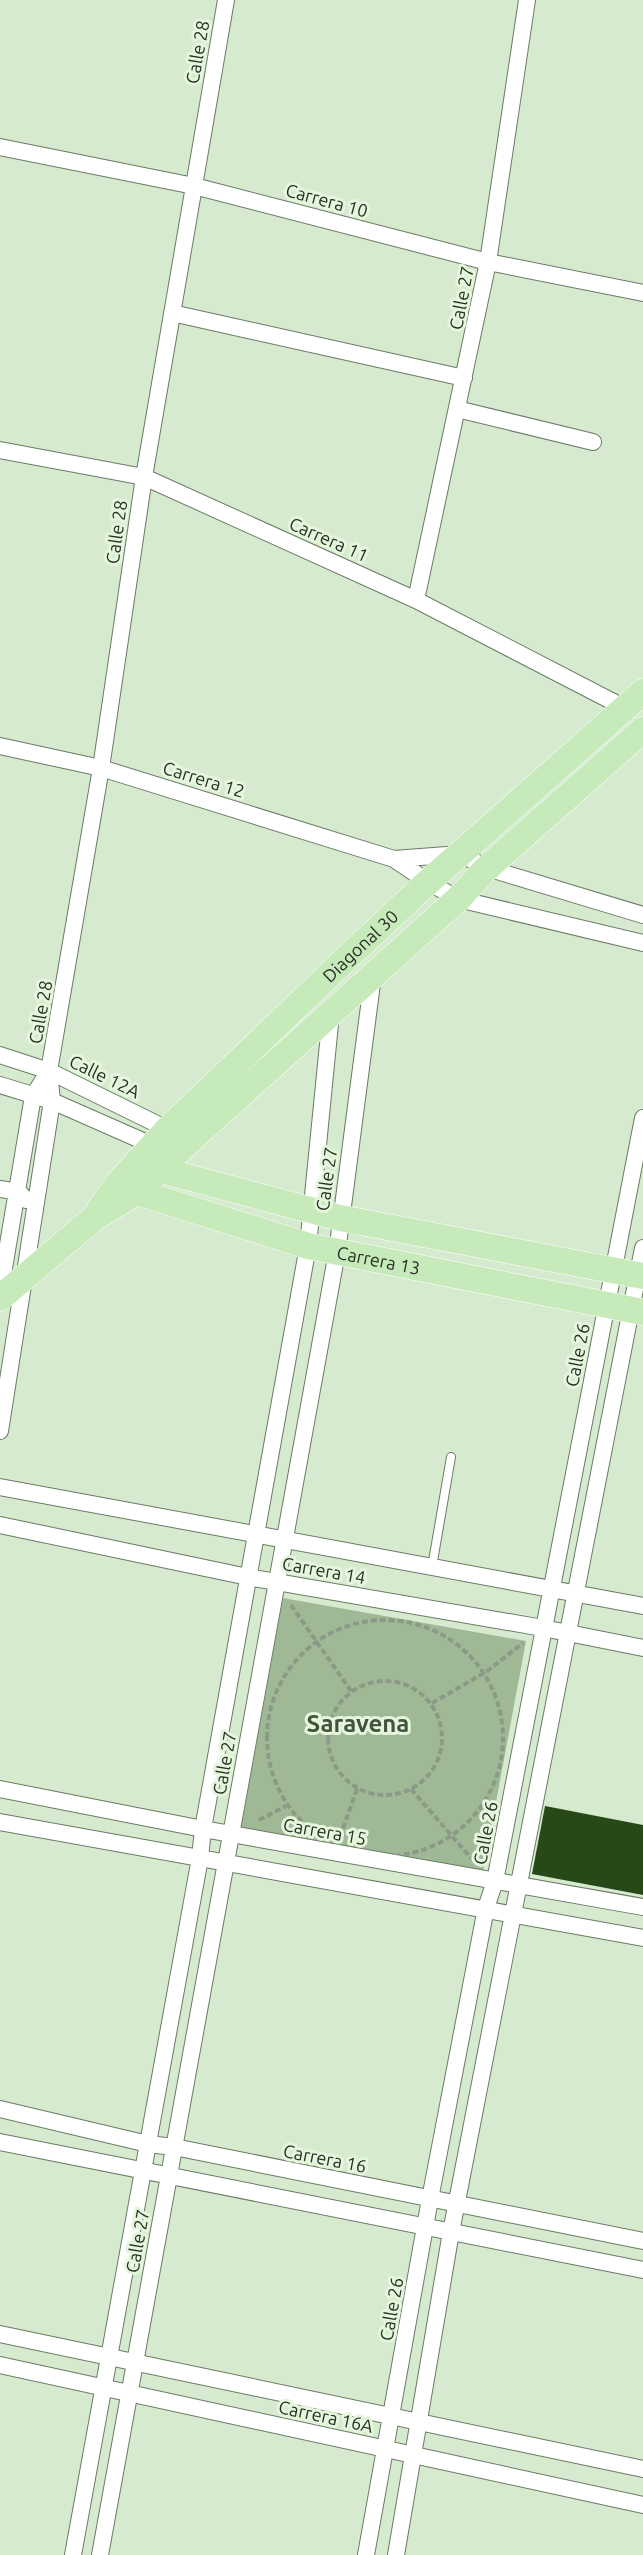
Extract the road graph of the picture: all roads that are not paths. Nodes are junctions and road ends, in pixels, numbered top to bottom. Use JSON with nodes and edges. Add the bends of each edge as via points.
{"nodes":[{"id":1,"x":226,"y":0,"type":"edge"},
{"id":2,"x":527,"y":0,"type":"edge"},
{"id":3,"x":0,"y":147,"type":"edge"},
{"id":4,"x":194,"y":186,"type":"junction"},
{"id":5,"x":488,"y":262,"type":"junction"},
{"id":6,"x":643,"y":293,"type":"edge"},
{"id":7,"x":172,"y":313,"type":"junction"},
{"id":8,"x":464,"y":378,"type":"junction"},
{"id":9,"x":458,"y":409,"type":"junction"},
{"id":10,"x":593,"y":442,"type":"dead end"},
{"id":11,"x":0,"y":450,"type":"edge"},
{"id":12,"x":144,"y":477,"type":"junction"},
{"id":13,"x":416,"y":600,"type":"junction"},
{"id":14,"x":634,"y":700,"type":"edge"},
{"id":15,"x":643,"y":730,"type":"edge"},
{"id":16,"x":0,"y":746,"type":"edge"},
{"id":17,"x":101,"y":768,"type":"junction"},
{"id":18,"x":460,"y":854,"type":"junction"},
{"id":19,"x":394,"y":859,"type":"junction"},
{"id":20,"x":487,"y":868,"type":"junction"},
{"id":21,"x":428,"y":882,"type":"junction"},
{"id":22,"x":458,"y":899,"type":"junction"},
{"id":23,"x":643,"y":915,"type":"edge"},
{"id":24,"x":643,"y":943,"type":"edge"},
{"id":25,"x":372,"y":976,"type":"junction"},
{"id":26,"x":331,"y":1014,"type":"junction"},
{"id":27,"x":0,"y":1056,"type":"edge"},
{"id":28,"x":49,"y":1071,"type":"junction"},
{"id":29,"x":0,"y":1085,"type":"edge"},
{"id":30,"x":33,"y":1096,"type":"junction"},
{"id":31,"x":52,"y":1101,"type":"junction"},
{"id":32,"x":643,"y":1118,"type":"edge"},
{"id":33,"x":163,"y":1151,"type":"junction"},
{"id":34,"x":128,"y":1187,"type":"junction"},
{"id":35,"x":0,"y":1189,"type":"edge"},
{"id":36,"x":18,"y":1192,"type":"junction"},
{"id":37,"x":310,"y":1209,"type":"junction"},
{"id":38,"x":35,"y":1210,"type":"junction"},
{"id":39,"x":340,"y":1218,"type":"junction"},
{"id":40,"x":6,"y":1225,"type":"edge"},
{"id":41,"x":308,"y":1246,"type":"junction"},
{"id":42,"x":643,"y":1248,"type":"edge"},
{"id":43,"x":337,"y":1252,"type":"junction"},
{"id":44,"x":613,"y":1269,"type":"junction"},
{"id":45,"x":25,"y":1275,"type":"junction"},
{"id":46,"x":640,"y":1275,"type":"edge"},
{"id":47,"x":0,"y":1292,"type":"edge"},
{"id":48,"x":0,"y":1298,"type":"edge"},
{"id":49,"x":627,"y":1308,"type":"edge"},
{"id":50,"x":0,"y":1431,"type":"edge"},
{"id":51,"x":451,"y":1457,"type":"dead end"},
{"id":52,"x":0,"y":1486,"type":"edge"},
{"id":53,"x":0,"y":1525,"type":"edge"},
{"id":54,"x":256,"y":1536,"type":"junction"},
{"id":55,"x":285,"y":1541,"type":"junction"},
{"id":56,"x":432,"y":1568,"type":"junction"},
{"id":57,"x":248,"y":1576,"type":"junction"},
{"id":58,"x":276,"y":1582,"type":"junction"},
{"id":59,"x":551,"y":1590,"type":"junction"},
{"id":60,"x":575,"y":1593,"type":"junction"},
{"id":61,"x":643,"y":1606,"type":"edge"},
{"id":62,"x":543,"y":1628,"type":"junction"},
{"id":63,"x":567,"y":1633,"type":"junction"},
{"id":64,"x":643,"y":1648,"type":"edge"},
{"id":65,"x":0,"y":1789,"type":"edge"},
{"id":66,"x":0,"y":1822,"type":"edge"},
{"id":67,"x":203,"y":1829,"type":"junction"},
{"id":68,"x":231,"y":1834,"type":"junction"},
{"id":69,"x":200,"y":1858,"type":"junction"},
{"id":70,"x":226,"y":1863,"type":"junction"},
{"id":71,"x":495,"y":1881,"type":"junction"},
{"id":72,"x":520,"y":1885,"type":"junction"},
{"id":73,"x":643,"y":1907,"type":"edge"},
{"id":74,"x":486,"y":1908,"type":"junction"},
{"id":75,"x":514,"y":1913,"type":"junction"},
{"id":76,"x":643,"y":1938,"type":"edge"},
{"id":77,"x":0,"y":2109,"type":"edge"},
{"id":78,"x":0,"y":2142,"type":"edge"},
{"id":79,"x":148,"y":2144,"type":"junction"},
{"id":80,"x":174,"y":2147,"type":"junction"},
{"id":81,"x":142,"y":2170,"type":"junction"},
{"id":82,"x":169,"y":2175,"type":"junction"},
{"id":83,"x":430,"y":2199,"type":"junction"},
{"id":84,"x":457,"y":2204,"type":"junction"},
{"id":85,"x":426,"y":2227,"type":"junction"},
{"id":86,"x":451,"y":2232,"type":"junction"},
{"id":87,"x":643,"y":2241,"type":"edge"},
{"id":88,"x":643,"y":2270,"type":"edge"},
{"id":89,"x":0,"y":2334,"type":"edge"},
{"id":90,"x":108,"y":2357,"type":"junction"},
{"id":91,"x":135,"y":2362,"type":"junction"},
{"id":92,"x":0,"y":2365,"type":"edge"},
{"id":93,"x":103,"y":2387,"type":"junction"},
{"id":94,"x":130,"y":2393,"type":"junction"},
{"id":95,"x":392,"y":2416,"type":"junction"},
{"id":96,"x":419,"y":2422,"type":"junction"},
{"id":97,"x":385,"y":2449,"type":"junction"},
{"id":98,"x":413,"y":2455,"type":"junction"},
{"id":99,"x":643,"y":2469,"type":"edge"},
{"id":100,"x":643,"y":2505,"type":"edge"},
{"id":101,"x":73,"y":2555,"type":"edge"},
{"id":102,"x":100,"y":2555,"type":"edge"},
{"id":103,"x":366,"y":2555,"type":"edge"},
{"id":104,"x":396,"y":2555,"type":"edge"}],
"edges":[{"from":1,"to":4,"type":"street","name":"Calle 28"},
{"from":2,"to":5,"type":"street","name":"Calle 27"},
{"from":3,"to":4,"type":"street","name":"Carrera 10"},
{"from":4,"to":5,"type":"street","name":"Carrera 10"},
{"from":4,"to":7,"type":"street","name":"Calle 28"},
{"from":5,"to":6,"type":"street","name":"Carrera 10"},
{"from":5,"to":8,"type":"street","name":"Calle 27"},
{"from":7,"to":8,"type":"street"},
{"from":7,"to":12,"type":"street","name":"Calle 28"},
{"from":8,"to":9,"type":"street","name":"Calle 27"},
{"from":9,"to":10,"type":"street"},
{"from":9,"to":13,"type":"street","name":"Calle 27"},
{"from":11,"to":12,"type":"street","name":"Carrera 11"},
{"from":12,"to":13,"type":"street","name":"Carrera 11"},
{"from":12,"to":17,"type":"street","name":"Calle 28"},
{"from":13,"to":14,"type":"street","name":"Carrera 11"},
{"from":14,"to":18,"type":"main road","name":"Diagonal 30"},
{"from":15,"to":20,"type":"main road","name":"Diagonal 30"},
{"from":16,"to":17,"type":"street","name":"Carrera 12"},
{"from":17,"to":19,"type":"street","name":"Carrera 12"},
{"from":17,"to":28,"type":"street","name":"Calle 28"},
{"from":18,"to":19,"type":"street","name":"Carrera 12"},
{"from":18,"to":20,"type":"street"},
{"from":18,"to":21,"type":"main road","name":"Diagonal 30"},
{"from":19,"to":21,"type":"street","name":"Carrera 12"},
{"from":20,"to":22,"type":"main road","name":"Diagonal 30"},
{"from":20,"to":23,"type":"street"},
{"from":21,"to":22,"type":"street","name":"Carrera 12"},
{"from":21,"to":33,"type":"main road","name":"Diagonal 30"},
{"from":22,"to":24,"type":"street","name":"Carrera 12"},
{"from":22,"to":25,"type":"main road","name":"Diagonal 30"},
{"from":25,"to":26,"type":"main road","name":"Diagonal 30"},
{"from":25,"to":39,"type":"street","name":"Calle 27"},
{"from":26,"to":33,"type":"main road","name":"Diagonal 30"},
{"from":26,"to":37,"type":"street","name":"Calle 27"},
{"from":27,"to":28,"type":"street","name":"Calle 12A"},
{"from":28,"to":30,"type":"street","name":"Calle 28"},
{"from":28,"to":31,"type":"street","name":"Calle 28"},
{"from":28,"to":33,"type":"street","name":"Calle 12A"},
{"from":29,"to":30,"type":"street"},
{"from":30,"to":31,"type":"street"},
{"from":30,"to":36,"type":"street","name":"Calle 28"},
{"from":31,"to":33,"type":"street"},
{"from":31,"to":38,"type":"street","name":"Calle 28"},
{"from":32,"to":44,"type":"street","name":"Calle 26"},
{"from":33,"to":34,"type":"main road","name":"Diagonal 30"},
{"from":33,"to":37,"type":"main road","name":"Carrera 13"},
{"from":34,"to":41,"type":"main road","name":"Carrera 13"},
{"from":34,"to":45,"type":"main road","name":"Diagonal 30"},
{"from":35,"to":36,"type":"street"},
{"from":36,"to":38,"type":"street"},
{"from":36,"to":40,"type":"street","name":"Calle 28"},
{"from":37,"to":39,"type":"main road","name":"Carrera 13"},
{"from":37,"to":41,"type":"street","name":"Calle 27"},
{"from":38,"to":40,"type":"street"},
{"from":38,"to":45,"type":"street","name":"Calle 28"},
{"from":39,"to":43,"type":"street","name":"Calle 27"},
{"from":39,"to":44,"type":"main road","name":"Carrera 13"},
{"from":40,"to":47,"type":"street","name":"Calle 28"},
{"from":41,"to":43,"type":"main road","name":"Carrera 13"},
{"from":41,"to":54,"type":"street","name":"Calle 27"},
{"from":42,"to":46,"type":"street","name":"Calle 26"},
{"from":43,"to":49,"type":"main road","name":"Carrera 13"},
{"from":43,"to":55,"type":"street","name":"Calle 27"},
{"from":44,"to":46,"type":"main road","name":"Carrera 13"},
{"from":44,"to":49,"type":"street","name":"Calle 26"},
{"from":45,"to":48,"type":"main road","name":"Diagonal 30"},
{"from":45,"to":50,"type":"street","name":"Calle 28"},
{"from":46,"to":49,"type":"street","name":"Calle 26"},
{"from":49,"to":59,"type":"street","name":"Calle 26"},
{"from":49,"to":60,"type":"street","name":"Calle 26"},
{"from":51,"to":56,"type":"lane"},
{"from":52,"to":54,"type":"street","name":"Carrera 14"},
{"from":53,"to":57,"type":"street","name":"Carrera 14"},
{"from":54,"to":55,"type":"street","name":"Carrera 14"},
{"from":54,"to":57,"type":"street","name":"Calle 27"},
{"from":55,"to":56,"type":"street","name":"Carrera 14"},
{"from":55,"to":58,"type":"street","name":"Calle 27"},
{"from":56,"to":59,"type":"street","name":"Carrera 14"},
{"from":57,"to":58,"type":"street","name":"Carrera 14"},
{"from":57,"to":67,"type":"street","name":"Calle 27"},
{"from":58,"to":62,"type":"street","name":"Carrera 14"},
{"from":58,"to":68,"type":"street","name":"Calle 27"},
{"from":59,"to":60,"type":"street","name":"Carrera 14"},
{"from":59,"to":62,"type":"street","name":"Calle 26"},
{"from":60,"to":61,"type":"street","name":"Carrera 14"},
{"from":60,"to":63,"type":"street","name":"Calle 26"},
{"from":62,"to":63,"type":"street","name":"Carrera 14"},
{"from":62,"to":71,"type":"street","name":"Calle 26"},
{"from":63,"to":64,"type":"street","name":"Carrera 14"},
{"from":63,"to":72,"type":"street","name":"Calle 26"},
{"from":65,"to":67,"type":"street","name":"Carrera 15"},
{"from":66,"to":69,"type":"street"},
{"from":67,"to":68,"type":"street","name":"Carrera 15"},
{"from":67,"to":69,"type":"street","name":"Calle 27"},
{"from":68,"to":70,"type":"street","name":"Calle 27"},
{"from":68,"to":71,"type":"street","name":"Carrera 15"},
{"from":69,"to":70,"type":"street"},
{"from":69,"to":79,"type":"street","name":"Calle 27"},
{"from":70,"to":74,"type":"street"},
{"from":70,"to":80,"type":"street","name":"Calle 27"},
{"from":71,"to":72,"type":"street","name":"Carrera 15"},
{"from":71,"to":74,"type":"street","name":"Calle 26"},
{"from":72,"to":73,"type":"street","name":"Carrera 15"},
{"from":72,"to":75,"type":"street","name":"Calle 26"},
{"from":74,"to":75,"type":"street"},
{"from":74,"to":83,"type":"street","name":"Calle 26"},
{"from":75,"to":76,"type":"street"},
{"from":75,"to":84,"type":"street","name":"Calle 26"},
{"from":77,"to":79,"type":"street","name":"Carrera 16"},
{"from":78,"to":81,"type":"street"},
{"from":79,"to":80,"type":"street","name":"Carrera 16"},
{"from":79,"to":81,"type":"street","name":"Calle 27"},
{"from":80,"to":82,"type":"street","name":"Calle 27"},
{"from":80,"to":83,"type":"street","name":"Carrera 16"},
{"from":81,"to":82,"type":"street"},
{"from":81,"to":90,"type":"street","name":"Calle 27"},
{"from":82,"to":85,"type":"street"},
{"from":82,"to":91,"type":"street","name":"Calle 27"},
{"from":83,"to":84,"type":"street","name":"Carrera 16"},
{"from":83,"to":85,"type":"street","name":"Calle 26"},
{"from":84,"to":86,"type":"street","name":"Calle 26"},
{"from":84,"to":87,"type":"street","name":"Carrera 16"},
{"from":85,"to":86,"type":"street"},
{"from":85,"to":95,"type":"street","name":"Calle 26"},
{"from":86,"to":88,"type":"street"},
{"from":86,"to":96,"type":"street","name":"Calle 26"},
{"from":89,"to":90,"type":"street","name":"Carrera 16A"},
{"from":90,"to":91,"type":"street","name":"Carrera 16A"},
{"from":90,"to":93,"type":"street","name":"Calle 27"},
{"from":91,"to":94,"type":"street","name":"Calle 27"},
{"from":91,"to":95,"type":"street","name":"Carrera 16A"},
{"from":92,"to":93,"type":"street","name":"Carrera 16A"},
{"from":93,"to":94,"type":"street","name":"Carrera 16A"},
{"from":93,"to":101,"type":"street","name":"Calle 27"},
{"from":94,"to":97,"type":"street","name":"Carrera 16A"},
{"from":94,"to":102,"type":"street","name":"Calle 27"},
{"from":95,"to":96,"type":"street","name":"Carrera 16A"},
{"from":95,"to":97,"type":"street","name":"Calle 26"},
{"from":96,"to":98,"type":"street","name":"Calle 26"},
{"from":96,"to":99,"type":"street","name":"Carrera 16A"},
{"from":97,"to":98,"type":"street","name":"Carrera 16A"},
{"from":97,"to":103,"type":"street","name":"Calle 26"},
{"from":98,"to":100,"type":"street","name":"Carrera 16A"},
{"from":98,"to":104,"type":"street","name":"Calle 26"}]}
